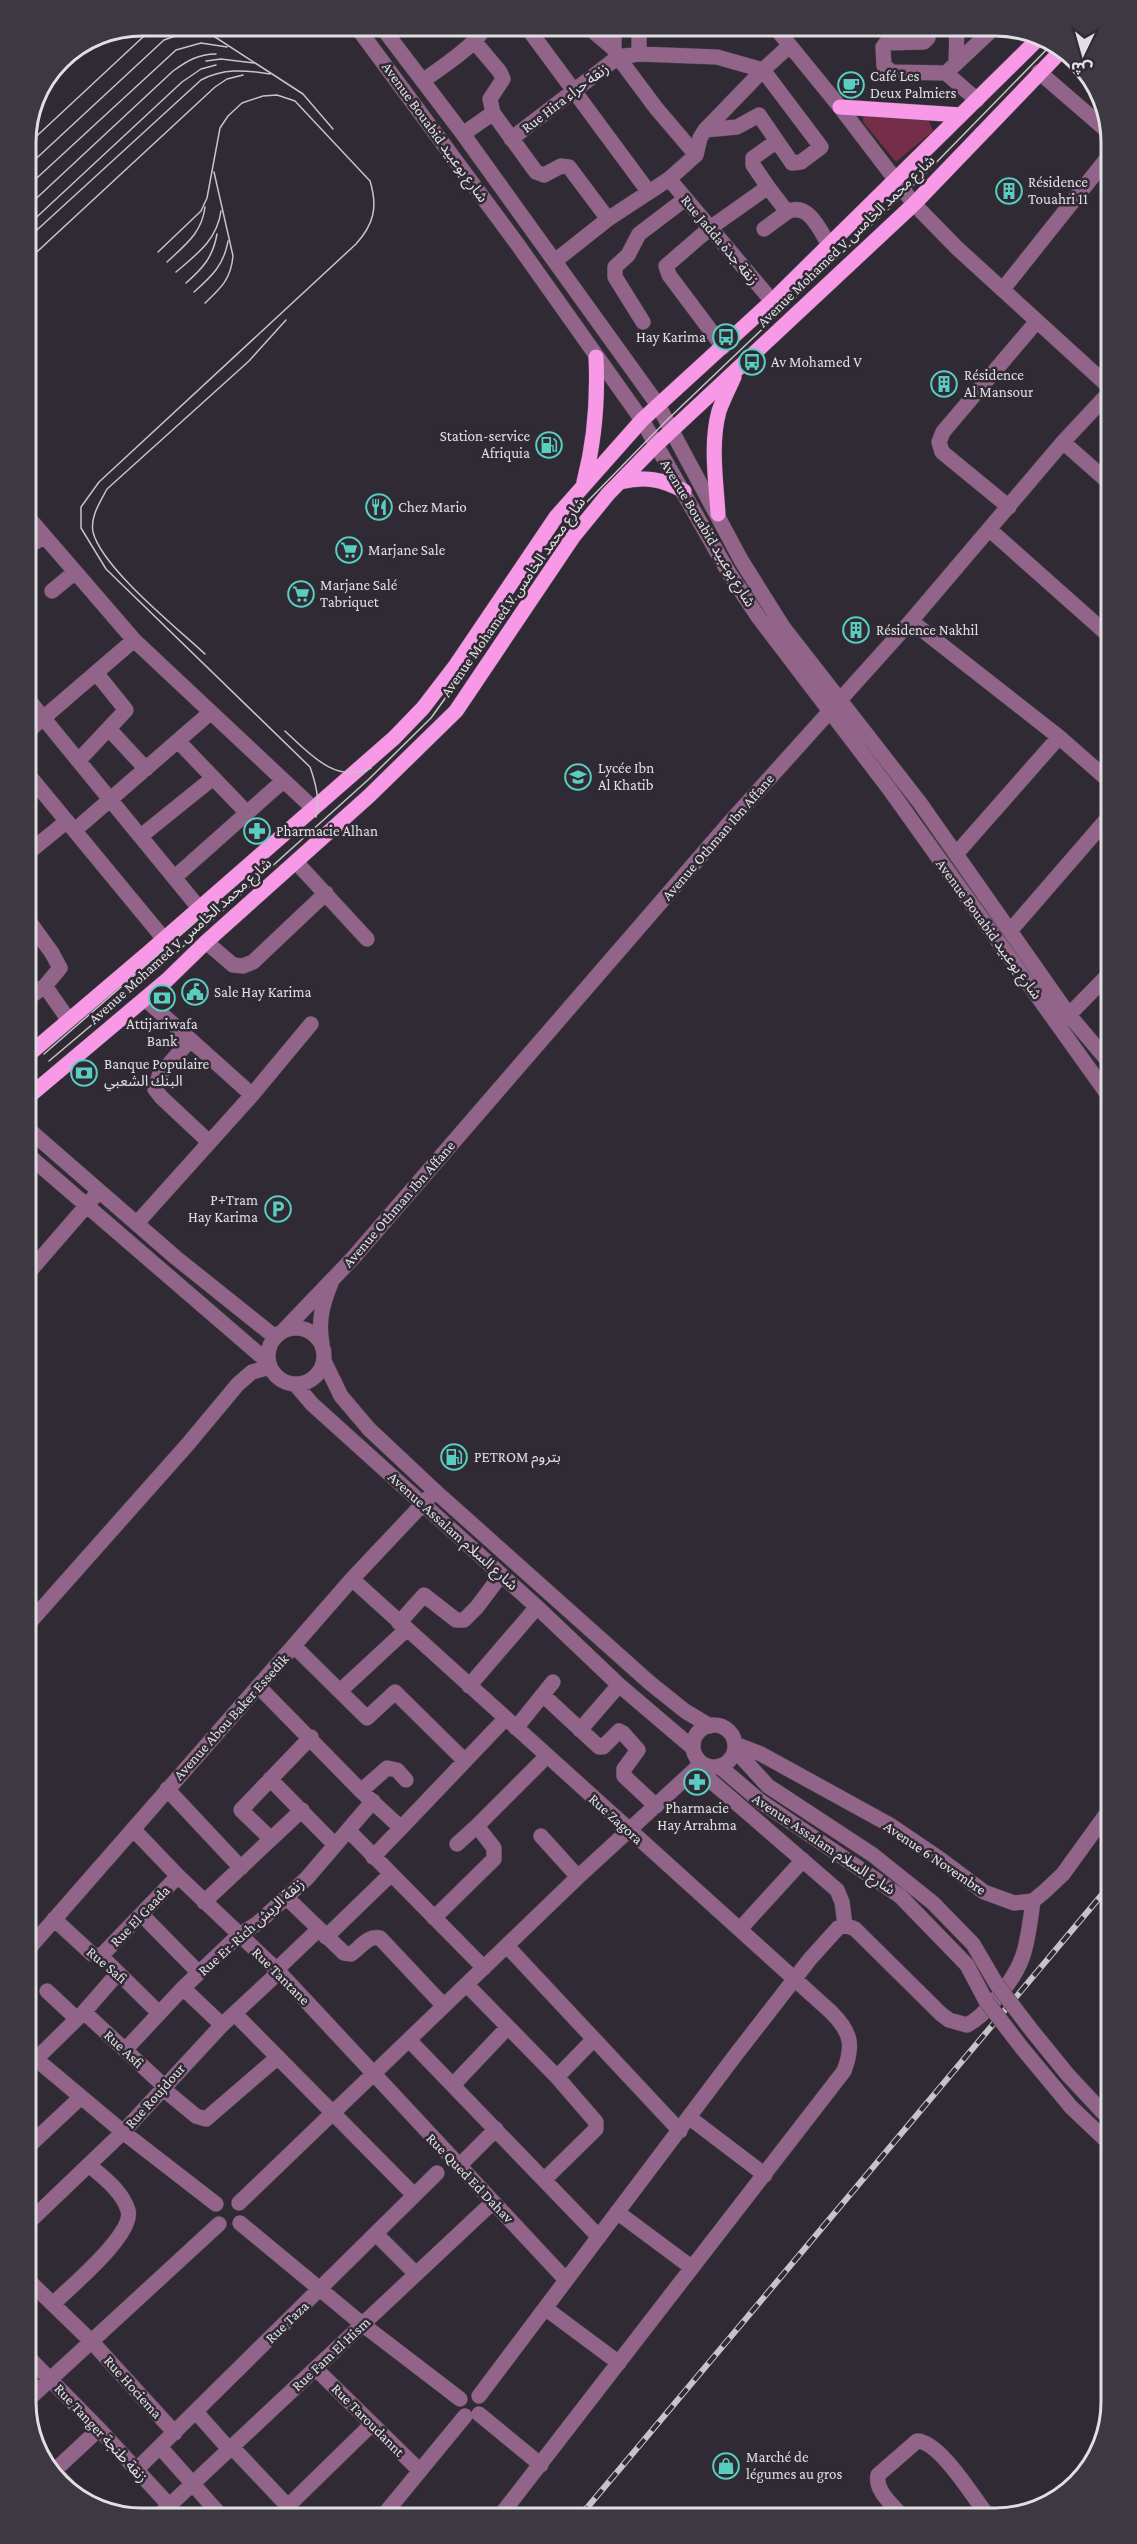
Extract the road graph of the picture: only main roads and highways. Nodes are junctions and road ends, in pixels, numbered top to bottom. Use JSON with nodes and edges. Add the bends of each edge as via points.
{"nodes":[{"id":1,"x":1034,"y":44,"type":"edge"},
{"id":2,"x":1053,"y":59,"type":"edge"},
{"id":3,"x":840,"y":107,"type":"road end"},
{"id":4,"x":961,"y":115,"type":"junction"},
{"id":5,"x":596,"y":357,"type":"road end"},
{"id":6,"x":737,"y":369,"type":"junction"},
{"id":7,"x":620,"y":482,"type":"junction"},
{"id":8,"x":583,"y":486,"type":"junction"},
{"id":9,"x":684,"y":491,"type":"road end"},
{"id":10,"x":718,"y":514,"type":"road end"},
{"id":11,"x":36,"y":1047,"type":"edge"},
{"id":12,"x":36,"y":1090,"type":"edge"}],
"edges":[{"from":1,"to":4,"type":"main road","name":"Avenue Mohamed V شارع محمد الخامس"},
{"from":2,"to":6,"type":"main road","name":"Avenue Mohamed V شارع محمد الخامس","via":[[914,204]]},
{"from":3,"to":4,"type":"main road"},
{"from":4,"to":8,"type":"main road","name":"Avenue Mohamed V شارع محمد الخامس","via":[[772,301],[642,420]]},
{"from":5,"to":8,"type":"main road","via":[[596,417]]},
{"from":6,"to":7,"type":"main road","name":"Avenue Mohamed V شارع محمد الخامس"},
{"from":6,"to":10,"type":"main road","via":[[717,426]]},
{"from":7,"to":9,"type":"main road","via":[[657,479]]},
{"from":7,"to":12,"type":"main road","name":"Avenue Mohamed V شارع محمد الخامس","via":[[583,523],[456,711],[411,757],[145,999]]},
{"from":8,"to":11,"type":"main road","name":"Avenue Mohamed V شارع محمد الخامس","via":[[556,517],[423,708],[368,763]]}]}
